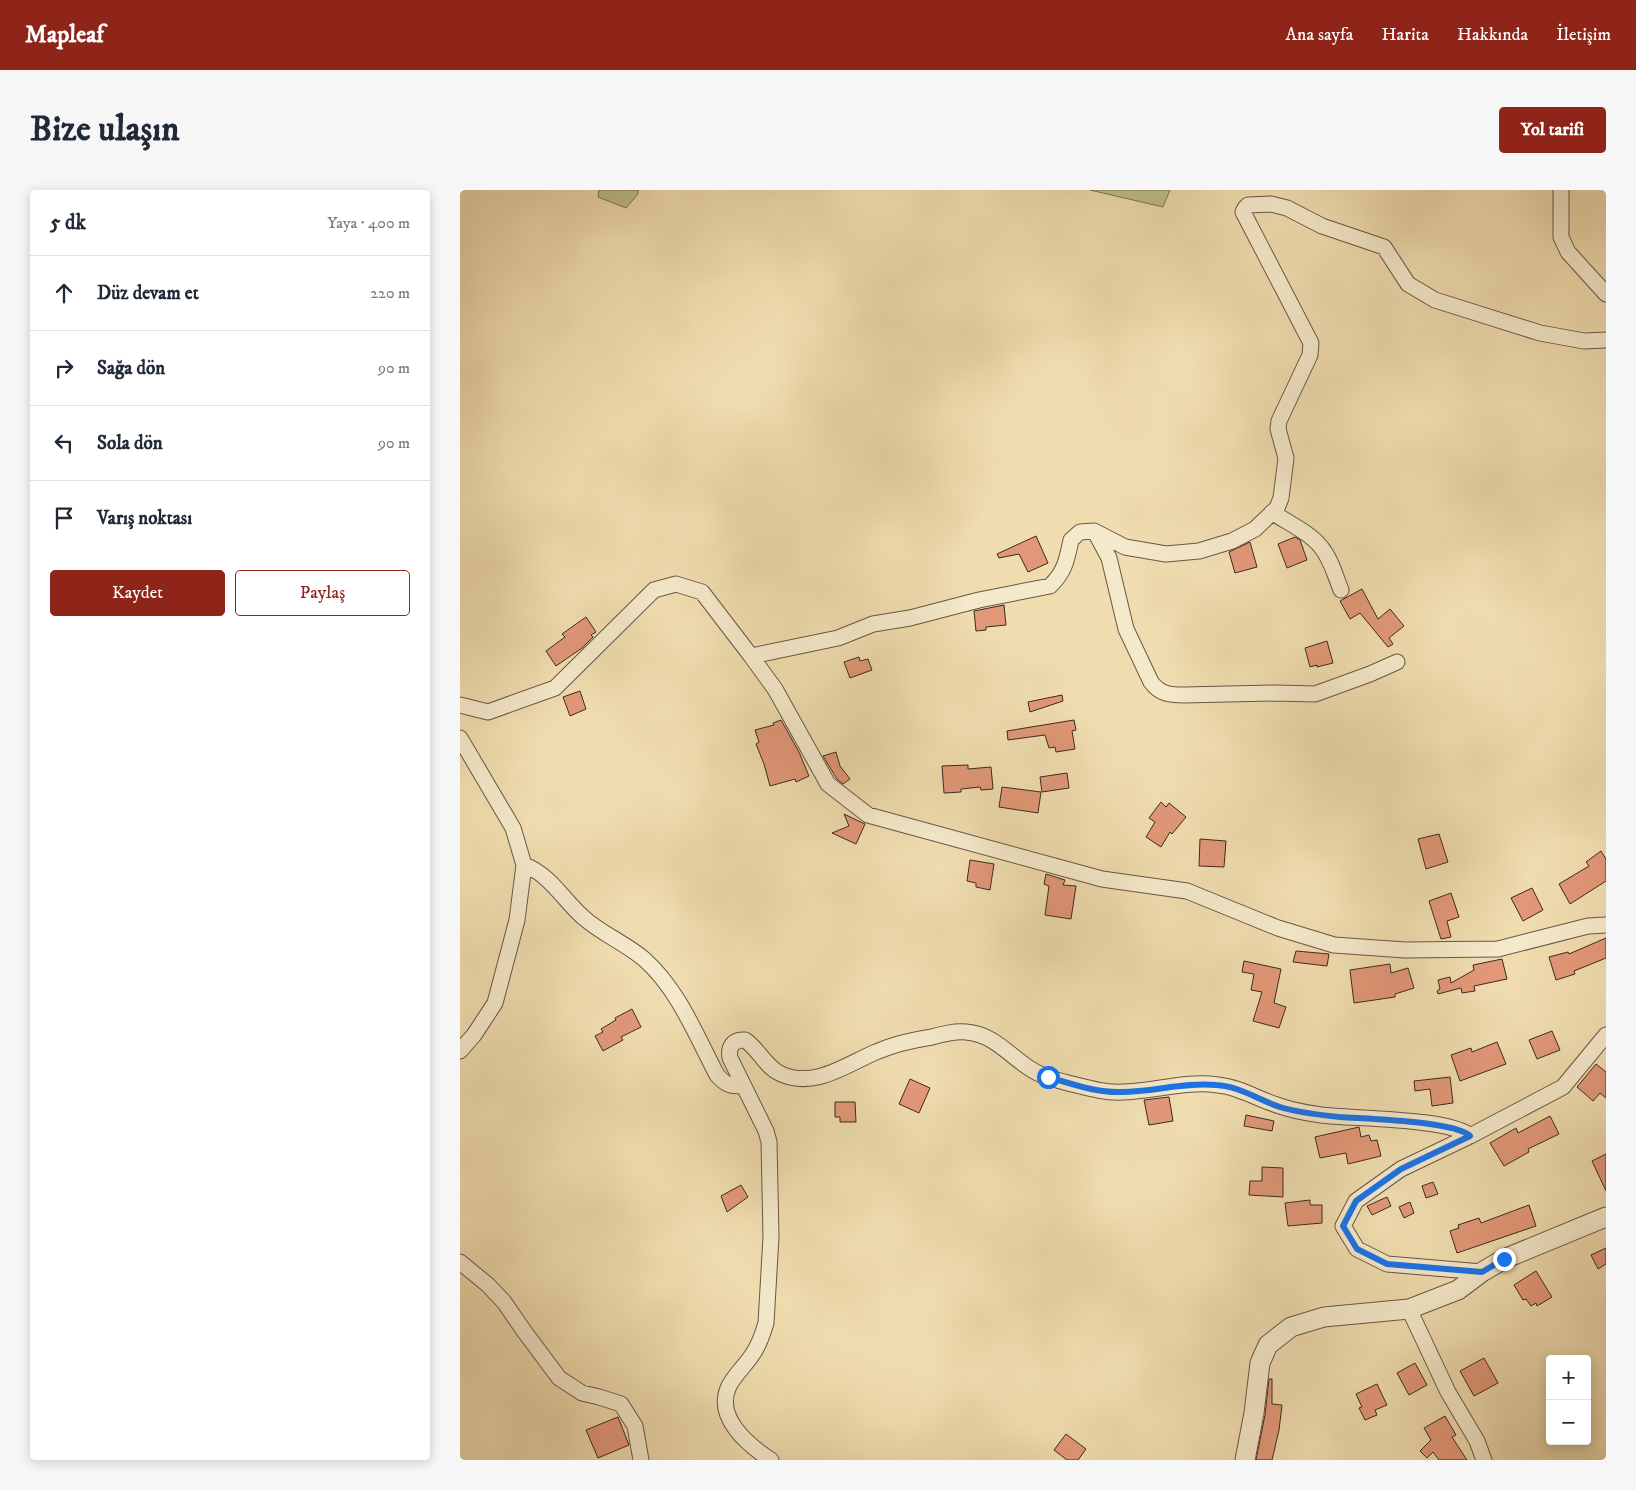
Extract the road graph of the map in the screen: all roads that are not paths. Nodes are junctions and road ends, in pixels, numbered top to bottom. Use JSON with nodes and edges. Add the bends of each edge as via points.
{"nodes":[{"id":1,"x":1561,"y":190,"type":"edge"},
{"id":2,"x":1606,"y":294,"type":"edge"},
{"id":3,"x":1606,"y":340,"type":"edge"},
{"id":4,"x":1272,"y":512,"type":"junction"},
{"id":5,"x":1094,"y":531,"type":"junction"},
{"id":6,"x":1341,"y":590,"type":"dead end"},
{"id":7,"x":751,"y":656,"type":"junction"},
{"id":8,"x":1397,"y":662,"type":"dead end"},
{"id":9,"x":460,"y":706,"type":"edge"},
{"id":10,"x":460,"y":738,"type":"edge"},
{"id":11,"x":524,"y":865,"type":"junction"},
{"id":12,"x":1606,"y":925,"type":"edge"},
{"id":13,"x":1606,"y":1035,"type":"edge"},
{"id":14,"x":460,"y":1051,"type":"edge"},
{"id":15,"x":743,"y":1085,"type":"junction"},
{"id":16,"x":1470,"y":1136,"type":"junction"},
{"id":17,"x":1606,"y":1217,"type":"edge"},
{"id":18,"x":460,"y":1262,"type":"edge"},
{"id":19,"x":1482,"y":1272,"type":"junction"},
{"id":20,"x":1410,"y":1309,"type":"junction"},
{"id":21,"x":769,"y":1459,"type":"edge"},
{"id":22,"x":641,"y":1460,"type":"edge"},
{"id":23,"x":1245,"y":1460,"type":"edge"},
{"id":24,"x":1484,"y":1460,"type":"edge"}],
"edges":[{"from":1,"to":2,"type":"street","via":[[1561,237],[1568,252]]},
{"from":3,"to":4,"type":"street","via":[[1584,341],[1540,333],[1435,300],[1408,284],[1384,247],[1322,226],[1288,208],[1271,204],[1248,205],[1243,212],[1311,343],[1310,355],[1279,421],[1286,458],[1281,498]]},
{"from":4,"to":5,"type":"street","via":[[1255,529],[1232,541],[1199,551],[1166,554],[1125,548]]},
{"from":4,"to":6,"type":"street","via":[[1322,548]]},
{"from":5,"to":7,"type":"street","via":[[1080,532],[1070,540],[1066,562],[1059,578],[1050,586],[873,624],[838,638]]},
{"from":5,"to":8,"type":"street","via":[[1109,558],[1126,628],[1151,682],[1162,692],[1169,695],[1316,694]]},
{"from":7,"to":9,"type":"street","via":[[702,592],[676,584],[654,590],[555,688],[488,712]]},
{"from":7,"to":12,"type":"street","via":[[775,689],[828,784],[868,815],[1102,879],[1187,891],[1278,928],[1334,945],[1404,950],[1498,949],[1588,926]]},
{"from":10,"to":11,"type":"street","via":[[513,828]]},
{"from":11,"to":14,"type":"street","via":[[517,920],[494,1004]]},
{"from":11,"to":15,"type":"street","via":[[540,873],[588,921],[654,968],[674,993],[717,1075],[731,1086]]},
{"from":13,"to":16,"type":"street","via":[[1563,1087]]},
{"from":15,"to":16,"type":"street","via":[[729,1051],[734,1041],[740,1039],[751,1044],[765,1062],[782,1074],[806,1078],[833,1073],[895,1044],[956,1031],[988,1037],[1037,1073],[1106,1092],[1219,1085],[1301,1112],[1420,1123],[1458,1129]]},
{"from":15,"to":21,"type":"street","via":[[769,1142],[771,1237],[766,1323],[759,1344],[730,1385],[725,1404],[727,1416],[734,1427]]},
{"from":16,"to":19,"type":"street","via":[[1401,1169],[1356,1201],[1343,1226],[1357,1249],[1387,1264]]},
{"from":17,"to":19,"type":"street","via":[[1504,1259]]},
{"from":18,"to":22,"type":"street","via":[[504,1302],[560,1378],[582,1393],[621,1404],[635,1426]]},
{"from":19,"to":20,"type":"street","via":[[1458,1290]]},
{"from":20,"to":23,"type":"street","via":[[1324,1317],[1291,1327],[1268,1345],[1260,1363]]},
{"from":20,"to":24,"type":"street"}]}
